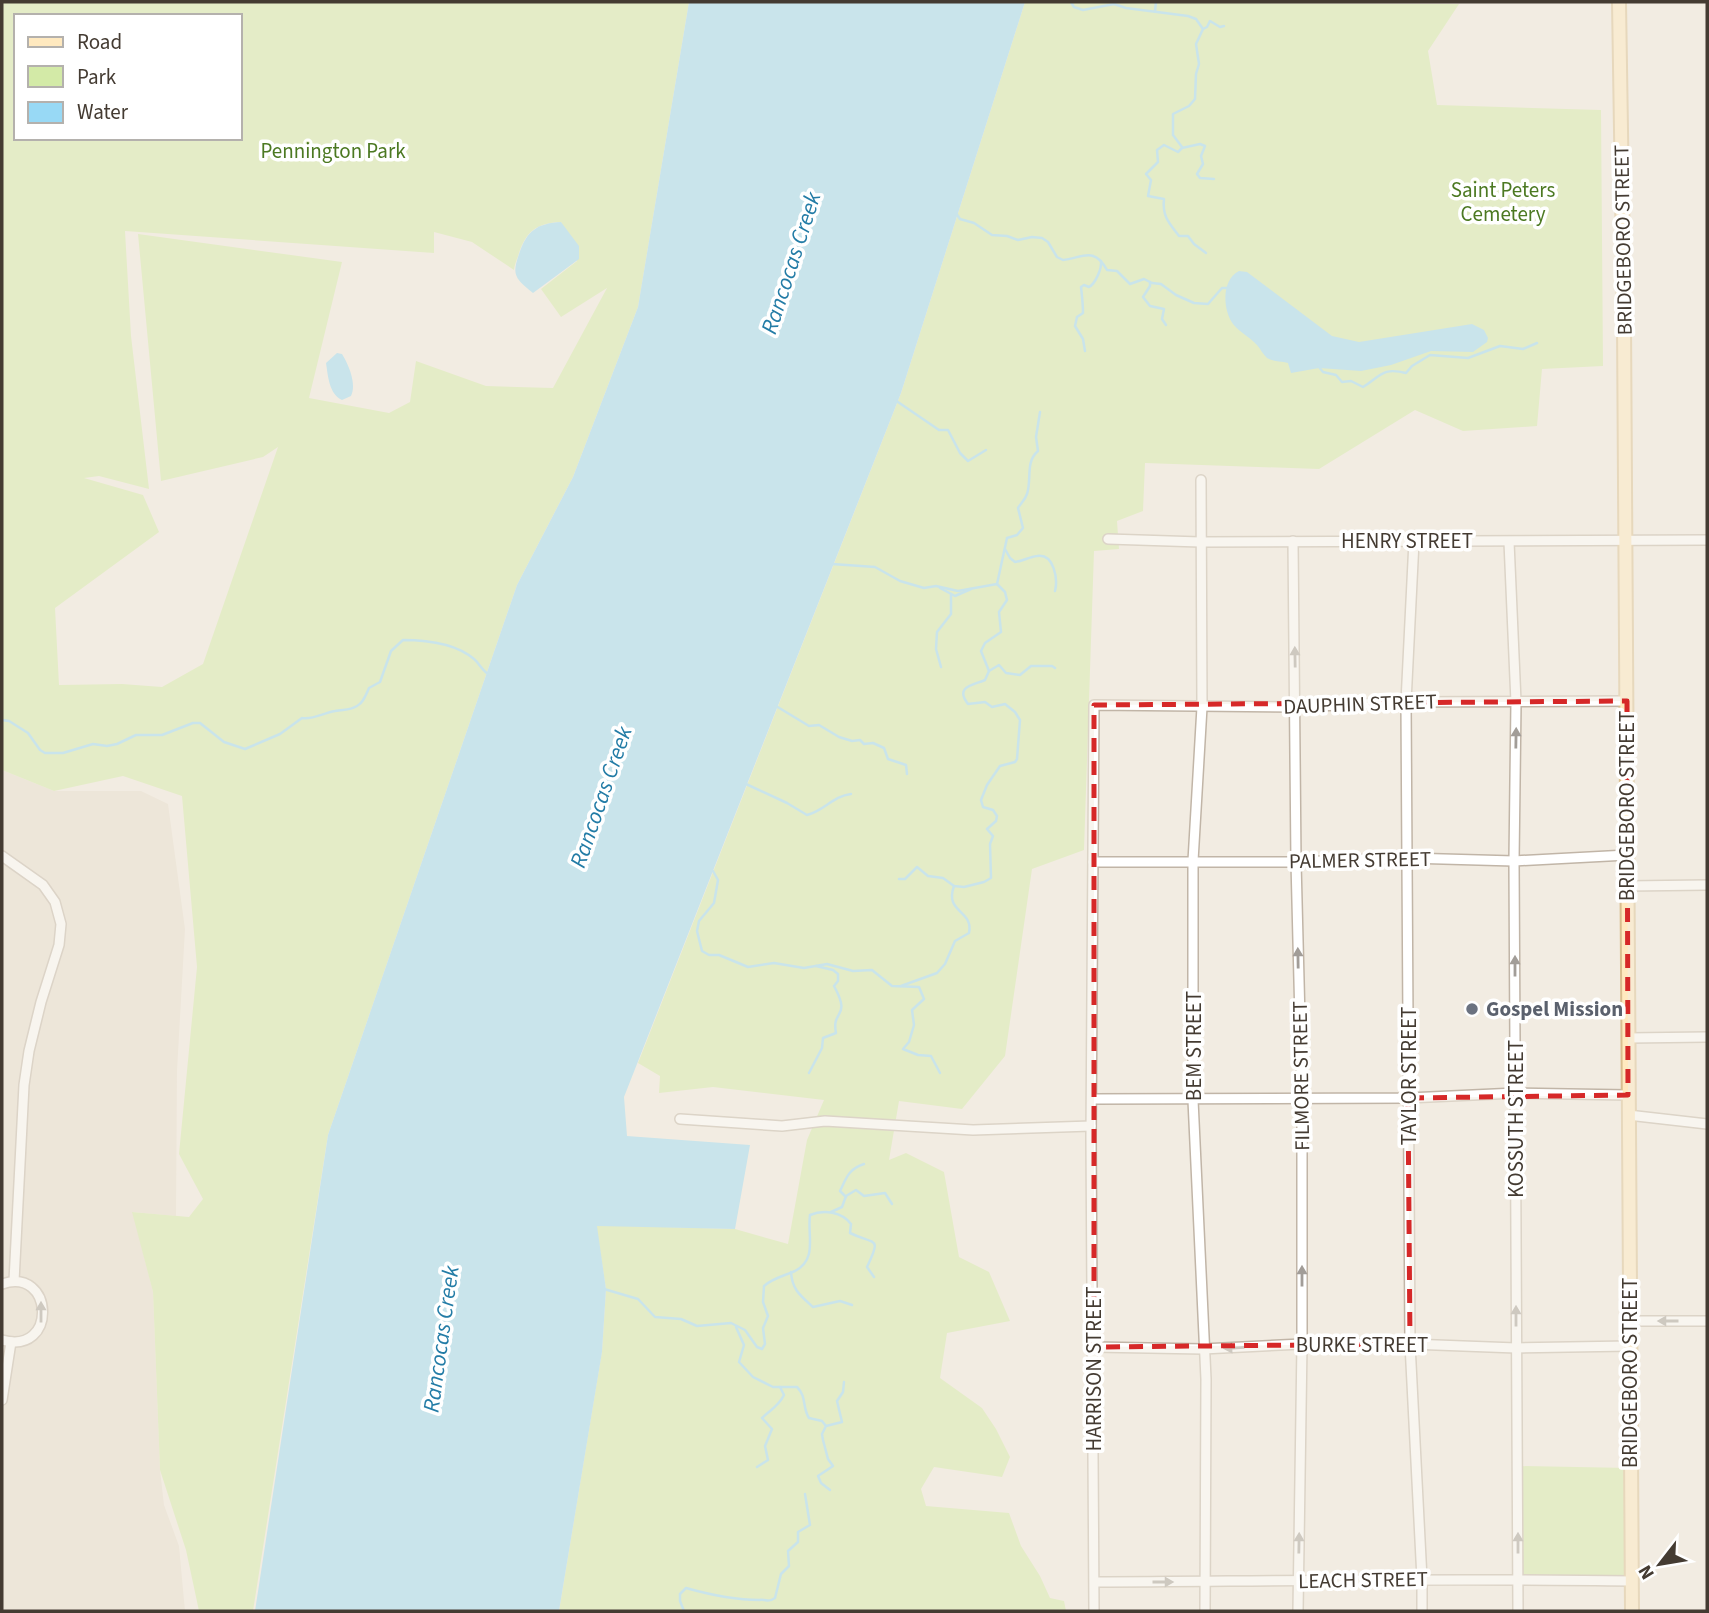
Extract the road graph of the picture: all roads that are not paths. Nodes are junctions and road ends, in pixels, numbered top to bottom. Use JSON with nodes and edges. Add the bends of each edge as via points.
{"nodes":[{"id":1,"x":1619,"y":2,"type":"edge"},
{"id":2,"x":1201,"y":480,"type":"dead end"},
{"id":3,"x":1108,"y":539,"type":"dead end"},
{"id":4,"x":1707,"y":540,"type":"edge"},
{"id":5,"x":1293,"y":541,"type":"junction"},
{"id":6,"x":1414,"y":541,"type":"junction"},
{"id":7,"x":1626,"y":541,"type":"junction"},
{"id":8,"x":1200,"y":542,"type":"junction"},
{"id":9,"x":1509,"y":542,"type":"junction"},
{"id":10,"x":1627,"y":701,"type":"junction"},
{"id":11,"x":1406,"y":702,"type":"junction"},
{"id":12,"x":1517,"y":702,"type":"junction"},
{"id":13,"x":1094,"y":705,"type":"joint"},
{"id":14,"x":1202,"y":707,"type":"junction"},
{"id":15,"x":1296,"y":707,"type":"junction"},
{"id":16,"x":1627,"y":855,"type":"junction"},
{"id":17,"x":2,"y":856,"type":"edge"},
{"id":18,"x":1408,"y":858,"type":"junction"},
{"id":19,"x":1193,"y":861,"type":"junction"},
{"id":20,"x":1514,"y":861,"type":"junction"},
{"id":21,"x":1093,"y":862,"type":"junction"},
{"id":22,"x":1296,"y":862,"type":"junction"},
{"id":23,"x":1627,"y":886,"type":"junction"},
{"id":24,"x":1707,"y":886,"type":"edge"},
{"id":25,"x":1707,"y":1037,"type":"edge"},
{"id":26,"x":1629,"y":1038,"type":"junction"},
{"id":27,"x":1516,"y":1093,"type":"junction"},
{"id":28,"x":1628,"y":1095,"type":"junction"},
{"id":29,"x":1408,"y":1098,"type":"junction"},
{"id":30,"x":1092,"y":1099,"type":"junction"},
{"id":31,"x":1302,"y":1099,"type":"junction"},
{"id":32,"x":1194,"y":1100,"type":"junction"},
{"id":33,"x":1628,"y":1115,"type":"junction"},
{"id":34,"x":680,"y":1119,"type":"dead end"},
{"id":35,"x":1707,"y":1124,"type":"edge"},
{"id":36,"x":1091,"y":1126,"type":"junction"},
{"id":37,"x":14,"y":1281,"type":"junction"},
{"id":38,"x":2,"y":1284,"type":"edge"},
{"id":39,"x":1629,"y":1321,"type":"junction"},
{"id":40,"x":1707,"y":1321,"type":"edge"},
{"id":41,"x":6,"y":1341,"type":"edge"},
{"id":42,"x":1410,"y":1344,"type":"junction"},
{"id":43,"x":1302,"y":1345,"type":"junction"},
{"id":44,"x":1629,"y":1346,"type":"junction"},
{"id":45,"x":1094,"y":1347,"type":"junction"},
{"id":46,"x":1516,"y":1348,"type":"junction"},
{"id":47,"x":1203,"y":1349,"type":"junction"},
{"id":48,"x":2,"y":1400,"type":"edge"},
{"id":49,"x":1422,"y":1579,"type":"junction"},
{"id":50,"x":1518,"y":1579,"type":"junction"},
{"id":51,"x":1298,"y":1581,"type":"junction"},
{"id":52,"x":1632,"y":1581,"type":"junction"},
{"id":53,"x":1095,"y":1582,"type":"junction"},
{"id":54,"x":1206,"y":1582,"type":"junction"},
{"id":55,"x":1094,"y":1611,"type":"edge"},
{"id":56,"x":1205,"y":1611,"type":"edge"},
{"id":57,"x":1298,"y":1611,"type":"edge"},
{"id":58,"x":1422,"y":1611,"type":"edge"},
{"id":59,"x":1518,"y":1611,"type":"edge"},
{"id":60,"x":1632,"y":1611,"type":"edge"}],
"edges":[{"from":1,"to":7,"type":"main road","name":"BRIDGEBORO STREET"},
{"from":2,"to":8,"type":"street","name":"BEM STREET"},
{"from":3,"to":8,"type":"street","name":"HENRY STREET"},
{"from":4,"to":7,"type":"street","name":"HENRY STREET"},
{"from":5,"to":6,"type":"street","name":"HENRY STREET"},
{"from":5,"to":8,"type":"street","name":"HENRY STREET"},
{"from":15,"to":5,"type":"street","name":"FILMORE STREET","one_way":true},
{"from":6,"to":9,"type":"street","name":"HENRY STREET"},
{"from":6,"to":11,"type":"street","name":"TAYLOR STREET"},
{"from":7,"to":9,"type":"street","name":"HENRY STREET"},
{"from":7,"to":10,"type":"main road","name":"BRIDGEBORO STREET"},
{"from":8,"to":14,"type":"street","name":"BEM STREET"},
{"from":9,"to":12,"type":"street","name":"KOSSUTH STREET"},
{"from":10,"to":12,"type":"street","name":"DAUPHIN STREET"},
{"from":10,"to":16,"type":"main road","name":"BRIDGEBORO STREET"},
{"from":11,"to":12,"type":"street","name":"DAUPHIN STREET"},
{"from":11,"to":15,"type":"street","name":"DAUPHIN STREET"},
{"from":11,"to":18,"type":"street","name":"TAYLOR STREET"},
{"from":20,"to":12,"type":"street","name":"KOSSUTH STREET","one_way":true},
{"from":13,"to":14,"type":"street","name":"DAUPHIN STREET"},
{"from":13,"to":21,"type":"street","name":"HARRISON STREET"},
{"from":14,"to":15,"type":"street","name":"DAUPHIN STREET"},
{"from":14,"to":19,"type":"street","name":"BEM STREET"},
{"from":15,"to":22,"type":"street","name":"FILMORE STREET"},
{"from":16,"to":20,"type":"street","name":"PALMER STREET"},
{"from":16,"to":23,"type":"main road","name":"BRIDGEBORO STREET"},
{"from":17,"to":37,"type":"street","via":[[43,885],[55,902],[61,924],[24,1085]]},
{"from":18,"to":20,"type":"street","name":"PALMER STREET"},
{"from":18,"to":22,"type":"street","name":"PALMER STREET"},
{"from":18,"to":29,"type":"street","name":"TAYLOR STREET"},
{"from":19,"to":21,"type":"street","name":"PALMER STREET"},
{"from":19,"to":22,"type":"street","name":"PALMER STREET"},
{"from":19,"to":32,"type":"street","name":"BEM STREET"},
{"from":27,"to":20,"type":"street","name":"KOSSUTH STREET","one_way":true},
{"from":21,"to":30,"type":"street","name":"HARRISON STREET"},
{"from":31,"to":22,"type":"street","name":"FILMORE STREET","one_way":true},
{"from":23,"to":24,"type":"street"},
{"from":23,"to":26,"type":"main road","name":"BRIDGEBORO STREET"},
{"from":25,"to":26,"type":"street"},
{"from":26,"to":28,"type":"main road","name":"BRIDGEBORO STREET"},
{"from":27,"to":28,"type":"street"},
{"from":27,"to":29,"type":"street"},
{"from":46,"to":27,"type":"street","name":"KOSSUTH STREET","one_way":true},
{"from":28,"to":33,"type":"main road","name":"BRIDGEBORO STREET"},
{"from":29,"to":31,"type":"street"},
{"from":29,"to":42,"type":"street","name":"TAYLOR STREET"},
{"from":30,"to":32,"type":"street"},
{"from":30,"to":36,"type":"street","name":"HARRISON STREET"},
{"from":31,"to":32,"type":"street"},
{"from":43,"to":31,"type":"street","name":"FILMORE STREET","one_way":true},
{"from":32,"to":47,"type":"street","name":"BEM STREET"},
{"from":33,"to":35,"type":"street"},
{"from":33,"to":39,"type":"main road","name":"BRIDGEBORO STREET"},
{"from":34,"to":36,"type":"street","via":[[973,1130]]},
{"from":36,"to":45,"type":"street","name":"HARRISON STREET"},
{"from":37,"to":38,"type":"street"},
{"from":41,"to":37,"type":"street","one_way":true,"via":[[31,1336],[44,1315],[37,1293]]},
{"from":40,"to":39,"type":"street","one_way":true},
{"from":39,"to":44,"type":"main road","name":"BRIDGEBORO STREET"},
{"from":41,"to":48,"type":"street"},
{"from":42,"to":43,"type":"street","name":"BURKE STREET"},
{"from":42,"to":46,"type":"street","name":"BURKE STREET"},
{"from":42,"to":49,"type":"street","name":"TAYLOR STREET"},
{"from":43,"to":47,"type":"street","name":"BURKE STREET","one_way":true},
{"from":51,"to":43,"type":"street","name":"FILMORE STREET","one_way":true},
{"from":44,"to":46,"type":"street","name":"BURKE STREET"},
{"from":44,"to":52,"type":"main road","name":"BRIDGEBORO STREET"},
{"from":45,"to":47,"type":"street","name":"BURKE STREET"},
{"from":45,"to":53,"type":"street","name":"HARRISON STREET"},
{"from":50,"to":46,"type":"street","name":"KOSSUTH STREET","one_way":true},
{"from":47,"to":54,"type":"street","name":"BEM STREET"},
{"from":49,"to":50,"type":"street","name":"LEACH STREET"},
{"from":49,"to":51,"type":"street","name":"LEACH STREET"},
{"from":49,"to":58,"type":"street","name":"TAYLOR STREET"},
{"from":50,"to":52,"type":"street","name":"LEACH STREET"},
{"from":50,"to":59,"type":"street","name":"KOSSUTH STREET"},
{"from":51,"to":54,"type":"street","name":"LEACH STREET"},
{"from":51,"to":57,"type":"street","name":"FILMORE STREET"},
{"from":52,"to":60,"type":"main road","name":"BRIDGEBORO STREET"},
{"from":53,"to":54,"type":"street","name":"LEACH STREET","one_way":true},
{"from":53,"to":55,"type":"street","name":"HARRISON STREET"},
{"from":54,"to":56,"type":"street","name":"BEM STREET"}]}
